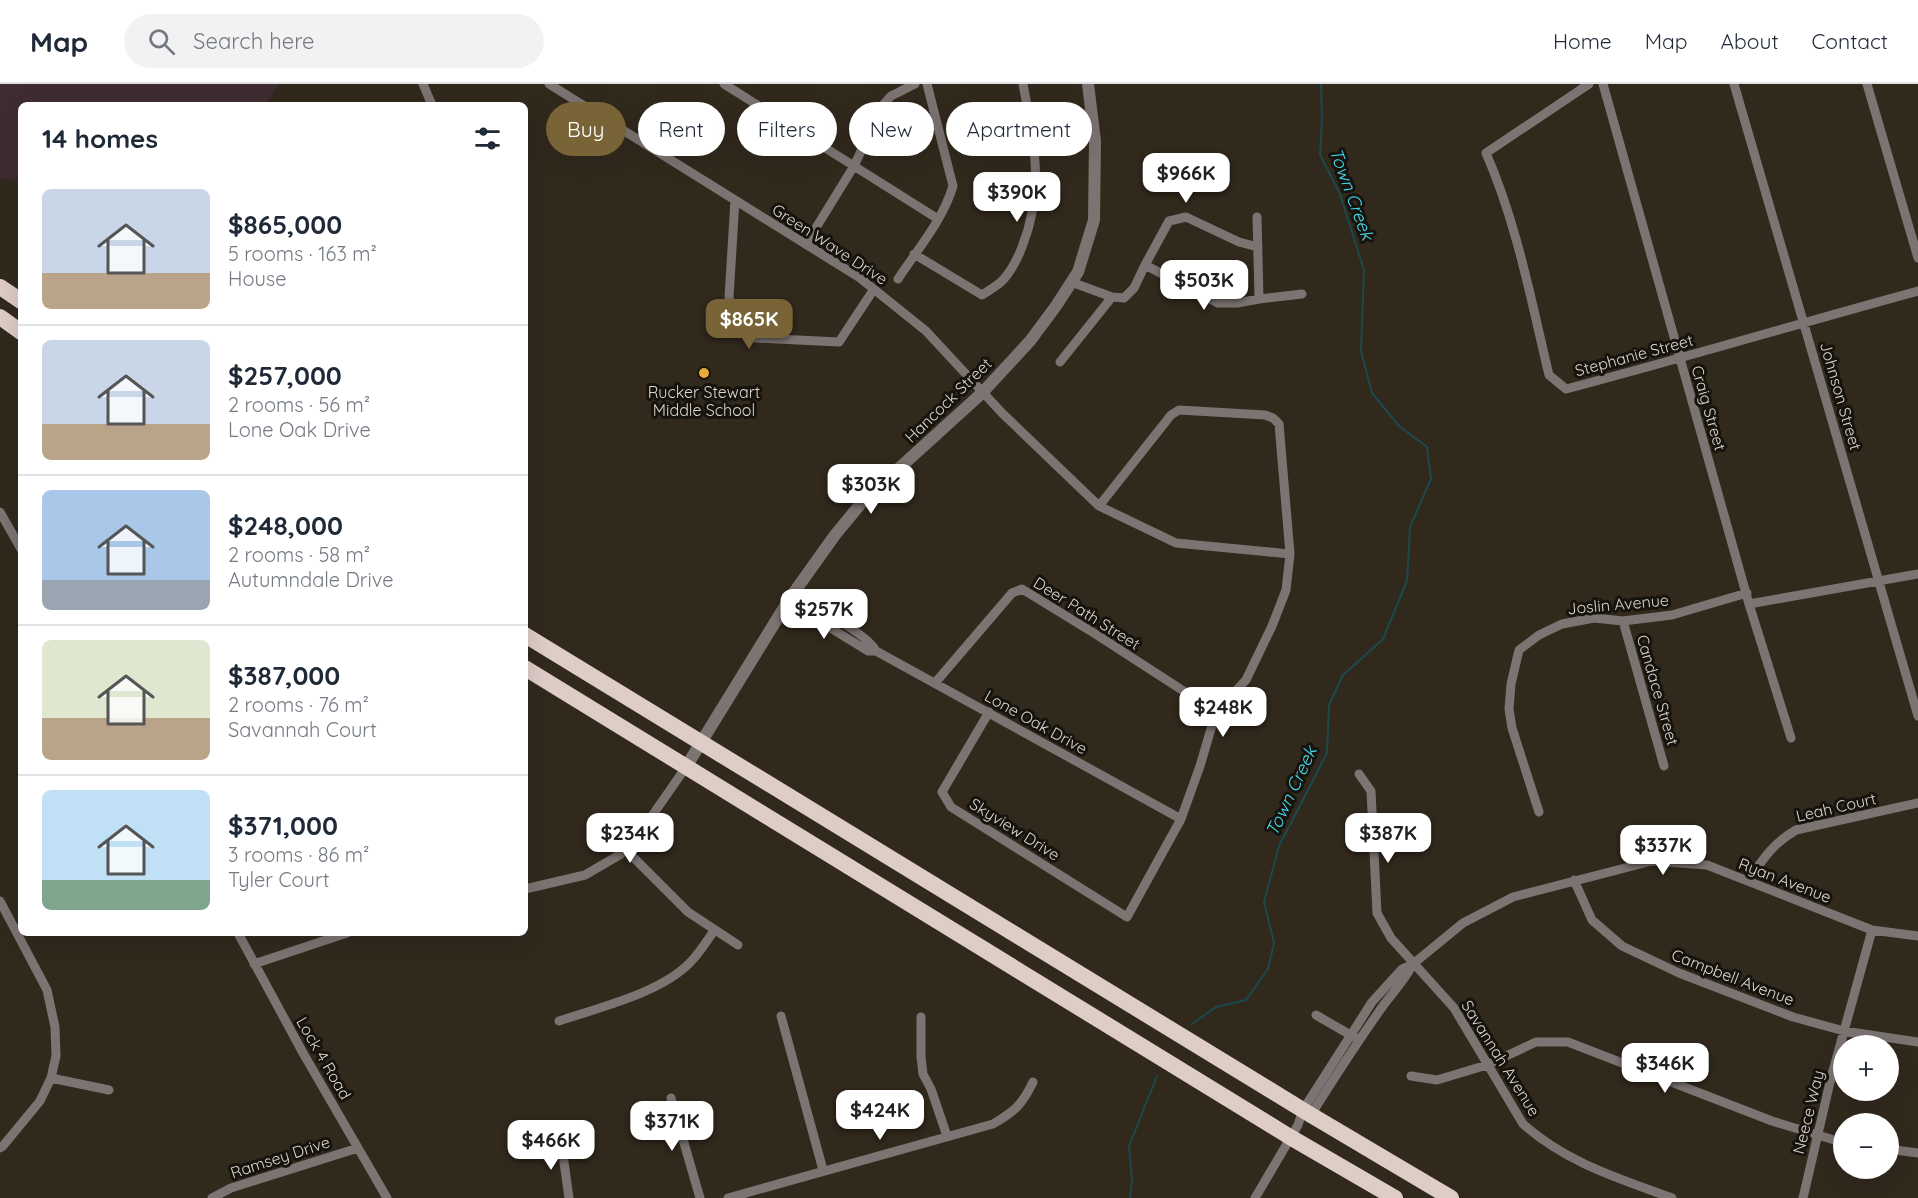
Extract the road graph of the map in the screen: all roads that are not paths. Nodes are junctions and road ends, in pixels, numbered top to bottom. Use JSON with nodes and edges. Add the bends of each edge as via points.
{"nodes":[{"id":1,"x":423,"y":84,"type":"edge"},
{"id":2,"x":549,"y":84,"type":"edge"},
{"id":3,"x":724,"y":84,"type":"edge"},
{"id":4,"x":915,"y":84,"type":"edge"},
{"id":5,"x":927,"y":84,"type":"edge"},
{"id":6,"x":1023,"y":84,"type":"edge"},
{"id":7,"x":1088,"y":84,"type":"edge"},
{"id":8,"x":1589,"y":84,"type":"edge"},
{"id":9,"x":1603,"y":84,"type":"edge"},
{"id":10,"x":1734,"y":84,"type":"edge"},
{"id":11,"x":1867,"y":84,"type":"edge"},
{"id":12,"x":566,"y":88,"type":"edge"},
{"id":13,"x":431,"y":102,"type":"edge"},
{"id":14,"x":854,"y":166,"type":"junction"},
{"id":15,"x":735,"y":200,"type":"junction"},
{"id":16,"x":1257,"y":217,"type":"dead end"},
{"id":17,"x":938,"y":219,"type":"junction"},
{"id":18,"x":806,"y":244,"type":"junction"},
{"id":19,"x":1258,"y":247,"type":"junction"},
{"id":20,"x":914,"y":254,"type":"junction"},
{"id":21,"x":1918,"y":258,"type":"edge"},
{"id":22,"x":1146,"y":265,"type":"junction"},
{"id":23,"x":898,"y":279,"type":"dead end"},
{"id":24,"x":1071,"y":282,"type":"junction"},
{"id":25,"x":0,"y":287,"type":"edge"},
{"id":26,"x":874,"y":289,"type":"junction"},
{"id":27,"x":1918,"y":291,"type":"edge"},
{"id":28,"x":1302,"y":294,"type":"dead end"},
{"id":29,"x":1112,"y":297,"type":"junction"},
{"id":30,"x":18,"y":299,"type":"edge"},
{"id":31,"x":1259,"y":299,"type":"junction"},
{"id":32,"x":0,"y":317,"type":"edge"},
{"id":33,"x":1804,"y":322,"type":"junction"},
{"id":34,"x":18,"y":330,"type":"edge"},
{"id":35,"x":1680,"y":359,"type":"junction"},
{"id":36,"x":1060,"y":362,"type":"dead end"},
{"id":37,"x":982,"y":393,"type":"junction"},
{"id":38,"x":1099,"y":506,"type":"junction"},
{"id":39,"x":0,"y":512,"type":"edge"},
{"id":40,"x":18,"y":544,"type":"edge"},
{"id":41,"x":1290,"y":554,"type":"junction"},
{"id":42,"x":1918,"y":574,"type":"edge"},
{"id":43,"x":1879,"y":582,"type":"junction"},
{"id":44,"x":1747,"y":593,"type":"junction"},
{"id":45,"x":790,"y":598,"type":"junction"},
{"id":46,"x":1749,"y":604,"type":"junction"},
{"id":47,"x":1623,"y":621,"type":"junction"},
{"id":48,"x":528,"y":637,"type":"edge"},
{"id":49,"x":528,"y":670,"type":"edge"},
{"id":50,"x":935,"y":683,"type":"junction"},
{"id":51,"x":989,"y":712,"type":"junction"},
{"id":52,"x":1216,"y":712,"type":"junction"},
{"id":53,"x":1918,"y":716,"type":"edge"},
{"id":54,"x":1791,"y":738,"type":"dead end"},
{"id":55,"x":700,"y":742,"type":"junction"},
{"id":56,"x":1664,"y":766,"type":"dead end"},
{"id":57,"x":686,"y":767,"type":"junction"},
{"id":58,"x":1359,"y":774,"type":"dead end"},
{"id":59,"x":1918,"y":803,"type":"edge"},
{"id":60,"x":1539,"y":812,"type":"dead end"},
{"id":61,"x":1180,"y":819,"type":"junction"},
{"id":62,"x":625,"y":849,"type":"junction"},
{"id":63,"x":1574,"y":880,"type":"junction"},
{"id":64,"x":1748,"y":881,"type":"junction"},
{"id":65,"x":528,"y":888,"type":"edge"},
{"id":66,"x":0,"y":901,"type":"edge"},
{"id":67,"x":1872,"y":930,"type":"junction"},
{"id":68,"x":714,"y":931,"type":"junction"},
{"id":69,"x":18,"y":935,"type":"edge"},
{"id":70,"x":18,"y":936,"type":"edge"},
{"id":71,"x":240,"y":936,"type":"edge"},
{"id":72,"x":338,"y":936,"type":"edge"},
{"id":73,"x":1918,"y":936,"type":"edge"},
{"id":74,"x":738,"y":945,"type":"dead end"},
{"id":75,"x":254,"y":964,"type":"junction"},
{"id":76,"x":1413,"y":964,"type":"junction"},
{"id":77,"x":1316,"y":1015,"type":"dead end"},
{"id":78,"x":781,"y":1016,"type":"dead end"},
{"id":79,"x":921,"y":1017,"type":"dead end"},
{"id":80,"x":559,"y":1021,"type":"dead end"},
{"id":81,"x":1844,"y":1031,"type":"junction"},
{"id":82,"x":1354,"y":1038,"type":"junction"},
{"id":83,"x":1918,"y":1042,"type":"edge"},
{"id":84,"x":1487,"y":1065,"type":"junction"},
{"id":85,"x":1411,"y":1076,"type":"dead end"},
{"id":86,"x":51,"y":1078,"type":"junction"},
{"id":87,"x":1034,"y":1082,"type":"dead end"},
{"id":88,"x":109,"y":1090,"type":"dead end"},
{"id":89,"x":671,"y":1098,"type":"dead end"},
{"id":90,"x":1300,"y":1122,"type":"junction"},
{"id":91,"x":1816,"y":1135,"type":"junction"},
{"id":92,"x":947,"y":1136,"type":"junction"},
{"id":93,"x":1833,"y":1140,"type":"edge"},
{"id":94,"x":561,"y":1141,"type":"dead end"},
{"id":95,"x":0,"y":1148,"type":"edge"},
{"id":96,"x":358,"y":1148,"type":"junction"},
{"id":97,"x":1899,"y":1150,"type":"edge"},
{"id":98,"x":1918,"y":1152,"type":"edge"},
{"id":99,"x":823,"y":1170,"type":"junction"},
{"id":100,"x":212,"y":1198,"type":"edge"},
{"id":101,"x":387,"y":1198,"type":"edge"},
{"id":102,"x":568,"y":1198,"type":"edge"},
{"id":103,"x":700,"y":1198,"type":"edge"},
{"id":104,"x":728,"y":1198,"type":"edge"},
{"id":105,"x":1255,"y":1198,"type":"edge"},
{"id":106,"x":1395,"y":1198,"type":"edge"},
{"id":107,"x":1451,"y":1198,"type":"edge"},
{"id":108,"x":1672,"y":1198,"type":"edge"},
{"id":109,"x":1803,"y":1198,"type":"edge"}],
"edges":[{"from":1,"to":13,"type":"street"},
{"from":2,"to":12,"type":"street","name":"Green Wave Drive"},
{"from":3,"to":14,"type":"street"},
{"from":4,"to":14,"type":"street","via":[[891,96],[883,105]]},
{"from":5,"to":17,"type":"street","via":[[953,186]]},
{"from":6,"to":20,"type":"street","via":[[1035,148],[1036,194],[1031,225],[1015,264],[1001,282],[982,296]]},
{"from":7,"to":24,"type":"street","name":"Hancock Street","via":[[1095,141],[1094,220],[1082,263]]},
{"from":8,"to":35,"type":"street","name":"Stephanie Street","via":[[1486,153],[1520,251],[1549,375],[1566,389]]},
{"from":9,"to":35,"type":"street","name":"Craig Street"},
{"from":10,"to":33,"type":"street","name":"Johnson Street"},
{"from":11,"to":21,"type":"street"},
{"from":12,"to":15,"type":"street","name":"Green Wave Drive"},
{"from":14,"to":17,"type":"street"},
{"from":14,"to":18,"type":"street"},
{"from":15,"to":18,"type":"street","name":"Green Wave Drive"},
{"from":15,"to":26,"type":"street","via":[[729,297],[740,332],[755,338],[839,342]]},
{"from":16,"to":19,"type":"street"},
{"from":17,"to":20,"type":"street"},
{"from":18,"to":26,"type":"street","name":"Green Wave Drive"},
{"from":19,"to":22,"type":"street","via":[[1186,218],[1169,221]]},
{"from":19,"to":31,"type":"street"},
{"from":20,"to":23,"type":"street"},
{"from":22,"to":29,"type":"street","via":[[1124,298]]},
{"from":22,"to":31,"type":"street","via":[[1218,303]]},
{"from":24,"to":29,"type":"street"},
{"from":24,"to":37,"type":"street","name":"Hancock Street","via":[[1032,338]]},
{"from":25,"to":30,"type":"highway"},
{"from":26,"to":37,"type":"street","name":"Green Wave Drive","via":[[926,331]]},
{"from":27,"to":33,"type":"street","name":"Stephanie Street"},
{"from":28,"to":31,"type":"street"},
{"from":29,"to":36,"type":"street"},
{"from":32,"to":34,"type":"highway"},
{"from":33,"to":35,"type":"street","name":"Stephanie Street"},
{"from":33,"to":43,"type":"street","name":"Johnson Street"},
{"from":35,"to":44,"type":"street","name":"Craig Street"},
{"from":37,"to":38,"type":"street","name":"Green Wave Drive"},
{"from":37,"to":45,"type":"street","name":"Hancock Street","via":[[863,501]]},
{"from":38,"to":41,"type":"street","name":"Green Wave Drive","via":[[1176,543]]},
{"from":38,"to":41,"type":"street","via":[[1179,410],[1265,415],[1279,424]]},
{"from":39,"to":40,"type":"street"},
{"from":41,"to":52,"type":"street","via":[[1286,590],[1262,649],[1246,680]]},
{"from":42,"to":43,"type":"street"},
{"from":43,"to":46,"type":"street"},
{"from":43,"to":53,"type":"street","name":"Johnson Street"},
{"from":44,"to":46,"type":"street","name":"Craig Street"},
{"from":44,"to":47,"type":"street","name":"Joslin Avenue","via":[[1672,615]]},
{"from":45,"to":50,"type":"street","name":"Lone Oak Drive","via":[[796,607],[868,651],[876,651]]},
{"from":45,"to":55,"type":"street","name":"Hancock Street"},
{"from":46,"to":54,"type":"street","name":"Craig Street"},
{"from":47,"to":56,"type":"street","name":"Candace Street"},
{"from":47,"to":60,"type":"street","name":"Joslin Avenue","via":[[1594,618],[1562,624],[1519,650],[1509,709]]},
{"from":48,"to":55,"type":"highway"},
{"from":49,"to":57,"type":"highway"},
{"from":50,"to":51,"type":"street","name":"Lone Oak Drive"},
{"from":50,"to":52,"type":"street","name":"Deer Path Street","via":[[1012,593],[1022,590]]},
{"from":51,"to":61,"type":"street","name":"Lone Oak Drive"},
{"from":51,"to":61,"type":"street","name":"Skyview Drive","via":[[942,792],[951,807],[1127,916]]},
{"from":52,"to":61,"type":"street"},
{"from":55,"to":57,"type":"street","name":"Hancock Street"},
{"from":55,"to":90,"type":"highway"},
{"from":57,"to":62,"type":"street","name":"Hancock Street"},
{"from":57,"to":90,"type":"highway"},
{"from":58,"to":76,"type":"street","name":"Savannah Avenue","via":[[1371,791],[1377,913]]},
{"from":59,"to":64,"type":"street","name":"Leah Court","via":[[1796,830],[1780,840]]},
{"from":62,"to":65,"type":"street","name":"Hancock Street","via":[[585,875]]},
{"from":62,"to":68,"type":"street","via":[[685,910]]},
{"from":63,"to":64,"type":"street","name":"Ryan Avenue","via":[[1652,861],[1707,866]]},
{"from":63,"to":76,"type":"street","name":"Ryan Avenue","via":[[1513,897],[1463,923]]},
{"from":63,"to":81,"type":"street","name":"Campbell Avenue","via":[[1592,920],[1622,946],[1679,973],[1783,1013]]},
{"from":64,"to":67,"type":"street","name":"Ryan Avenue"},
{"from":66,"to":69,"type":"street"},
{"from":67,"to":73,"type":"street","name":"Ryan Avenue"},
{"from":67,"to":81,"type":"street","name":"Neece Way"},
{"from":68,"to":74,"type":"street"},
{"from":68,"to":80,"type":"street","via":[[695,958],[663,983]]},
{"from":70,"to":86,"type":"street","via":[[47,990],[55,1027],[56,1056]]},
{"from":71,"to":75,"type":"street","name":"Lock 4 Road"},
{"from":72,"to":75,"type":"street"},
{"from":75,"to":96,"type":"street","name":"Lock 4 Road"},
{"from":76,"to":82,"type":"street","name":"Ryan Avenue","via":[[1402,969],[1372,1002]]},
{"from":76,"to":84,"type":"street","name":"Savannah Avenue","via":[[1454,1008]]},
{"from":77,"to":82,"type":"street"},
{"from":78,"to":99,"type":"street"},
{"from":79,"to":92,"type":"street","via":[[923,1074]]},
{"from":81,"to":83,"type":"street","name":"Campbell Avenue"},
{"from":81,"to":91,"type":"street","name":"Neece Way"},
{"from":82,"to":90,"type":"street","name":"Ryan Avenue"},
{"from":84,"to":85,"type":"street","via":[[1437,1080]]},
{"from":84,"to":91,"type":"street","via":[[1536,1042],[1568,1042]]},
{"from":84,"to":108,"type":"street","name":"Savannah Avenue","via":[[1523,1125],[1540,1139],[1577,1162]]},
{"from":86,"to":88,"type":"street"},
{"from":86,"to":95,"type":"street","via":[[40,1101]]},
{"from":87,"to":92,"type":"street","via":[[1013,1112],[993,1124]]},
{"from":89,"to":103,"type":"street"},
{"from":90,"to":105,"type":"street","name":"Ryan Avenue"},
{"from":90,"to":106,"type":"highway"},
{"from":90,"to":107,"type":"highway"},
{"from":91,"to":93,"type":"street"},
{"from":91,"to":109,"type":"street","name":"Neece Way"},
{"from":92,"to":99,"type":"street"},
{"from":94,"to":102,"type":"street"},
{"from":96,"to":100,"type":"street","name":"Ramsey Drive","via":[[231,1188]]},
{"from":96,"to":101,"type":"street","name":"Lock 4 Road"},
{"from":97,"to":98,"type":"street"},
{"from":99,"to":104,"type":"street"}]}
